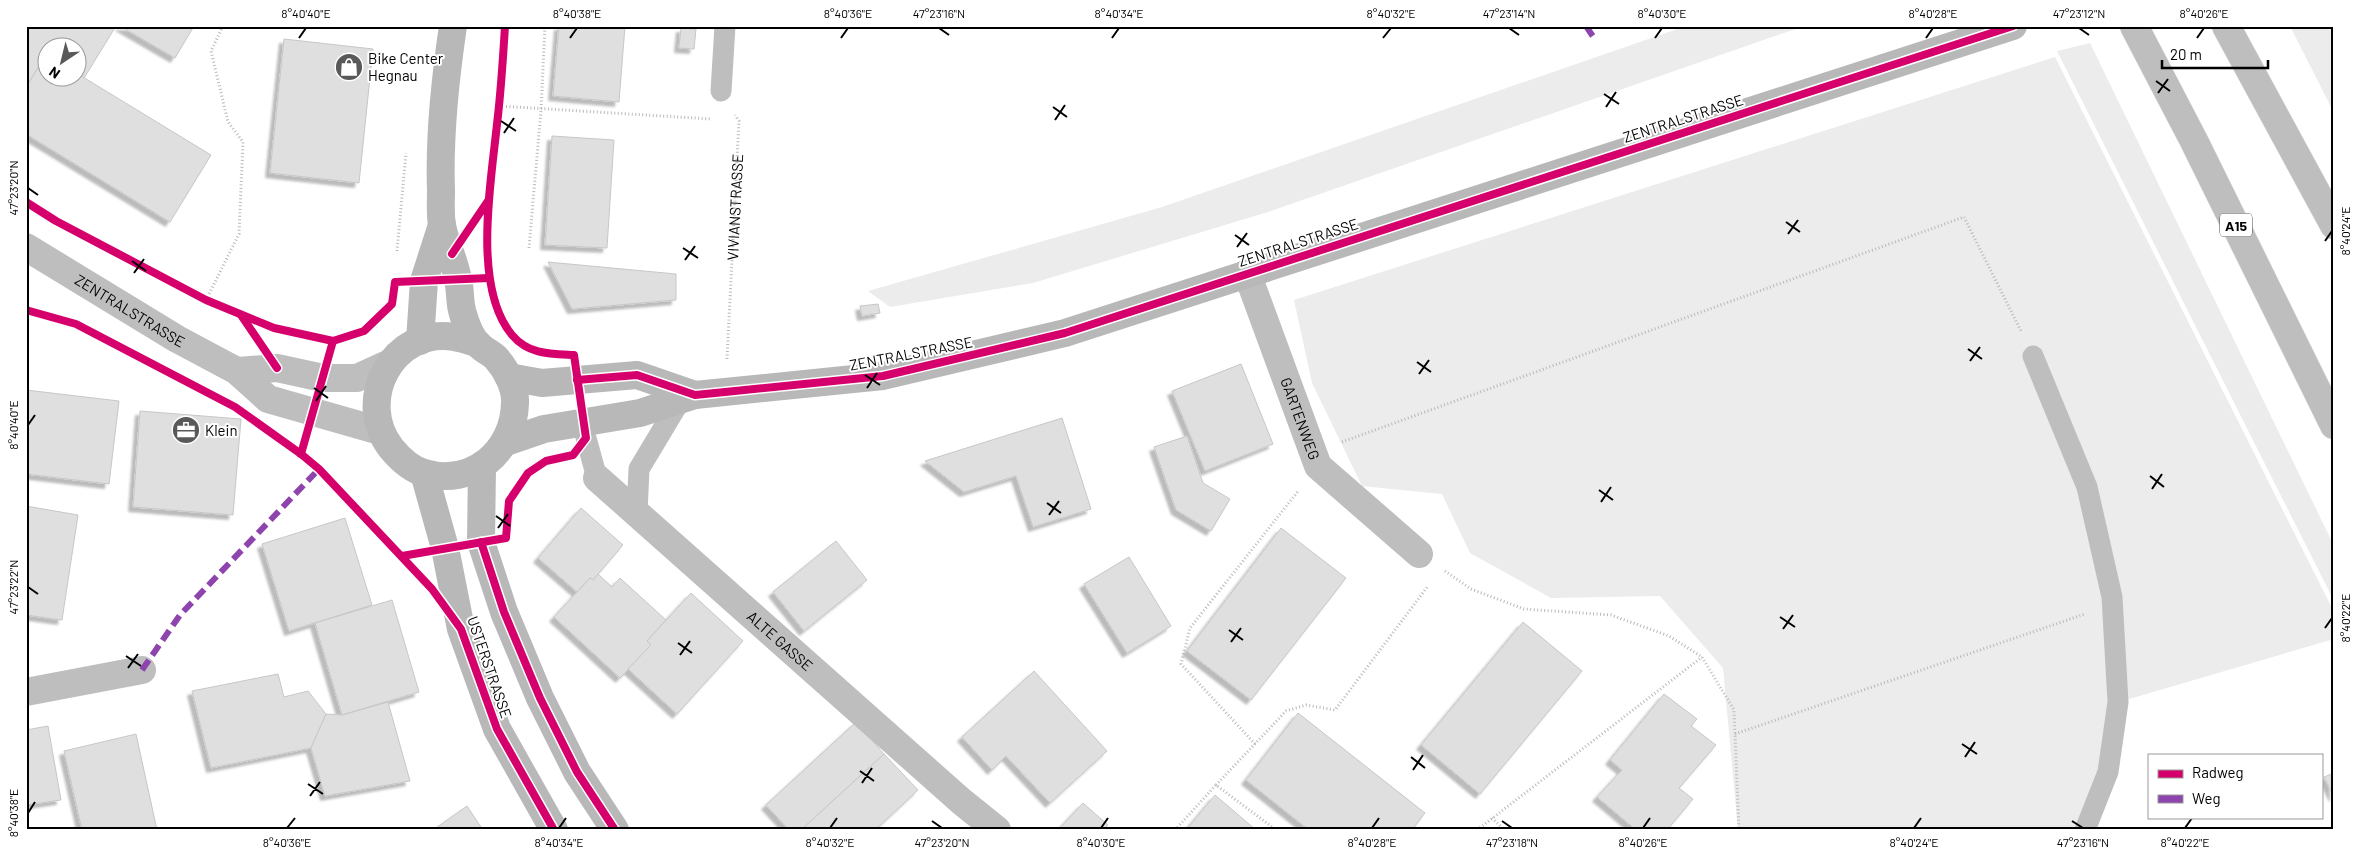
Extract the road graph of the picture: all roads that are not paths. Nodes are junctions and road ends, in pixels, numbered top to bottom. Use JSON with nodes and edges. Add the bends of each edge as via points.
{"nodes":[{"id":1,"x":453,"y":26,"type":"edge"},
{"id":2,"x":725,"y":26,"type":"edge"},
{"id":3,"x":2012,"y":26,"type":"edge"},
{"id":4,"x":2134,"y":26,"type":"edge"},
{"id":5,"x":2226,"y":26,"type":"edge"},
{"id":6,"x":721,"y":91,"type":"road end"},
{"id":7,"x":442,"y":225,"type":"junction"},
{"id":8,"x":2334,"y":225,"type":"edge"},
{"id":9,"x":26,"y":247,"type":"edge"},
{"id":10,"x":1248,"y":273,"type":"junction"},
{"id":11,"x":420,"y":341,"type":"junction"},
{"id":12,"x":476,"y":343,"type":"junction"},
{"id":13,"x":2033,"y":356,"type":"road end"},
{"id":14,"x":390,"y":363,"type":"junction"},
{"id":15,"x":237,"y":371,"type":"junction"},
{"id":16,"x":510,"y":378,"type":"junction"},
{"id":17,"x":688,"y":397,"type":"junction"},
{"id":18,"x":2334,"y":425,"type":"edge"},
{"id":19,"x":380,"y":431,"type":"junction"},
{"id":20,"x":586,"y":438,"type":"dead end"},
{"id":21,"x":506,"y":442,"type":"junction"},
{"id":22,"x":482,"y":466,"type":"junction"},
{"id":23,"x":424,"y":473,"type":"junction"},
{"id":24,"x":597,"y":478,"type":"joint"},
{"id":25,"x":637,"y":514,"type":"junction"},
{"id":26,"x":1430,"y":561,"type":"road end"},
{"id":27,"x":142,"y":670,"type":"dead end"},
{"id":28,"x":26,"y":692,"type":"edge"},
{"id":29,"x":554,"y":830,"type":"edge"},
{"id":30,"x":615,"y":830,"type":"edge"},
{"id":31,"x":997,"y":830,"type":"edge"},
{"id":32,"x":2085,"y":830,"type":"edge"}],
"edges":[{"from":1,"to":7,"type":"main road","via":[[440,162]]},
{"from":2,"to":6,"type":"lane"},
{"from":3,"to":10,"type":"main road","name":"ZENTRALSTRASSE"},
{"from":4,"to":18,"type":"main road","number":"A15"},
{"from":5,"to":8,"type":"main road"},
{"from":7,"to":11,"type":"main road","via":[[424,281]]},
{"from":7,"to":12,"type":"main road","via":[[459,280],[462,313]]},
{"from":9,"to":15,"type":"main road","name":"ZENTRALSTRASSE","via":[[177,339]]},
{"from":10,"to":17,"type":"main road","name":"ZENTRALSTRASSE","via":[[1065,333],[882,376]]},
{"from":10,"to":26,"type":"main road","name":"GARTENWEG","via":[[1315,459]]},
{"from":11,"to":12,"type":"main road","via":[[453,337]]},
{"from":11,"to":14,"type":"main road"},
{"from":12,"to":16,"type":"main road","via":[[496,358]]},
{"from":13,"to":32,"type":"lane","via":[[2087,487],[2113,604],[2118,702],[2108,772]]},
{"from":14,"to":15,"type":"main road","via":[[357,378],[323,378],[277,368]]},
{"from":14,"to":19,"type":"main road","via":[[379,384],[375,407]]},
{"from":15,"to":19,"type":"main road","name":"ZENTRALSTRASSE","via":[[268,399]]},
{"from":16,"to":17,"type":"main road","name":"ZENTRALSTRASSE","via":[[542,383],[638,375]]},
{"from":16,"to":21,"type":"main road","via":[[515,401]]},
{"from":17,"to":21,"type":"main road","name":"ZENTRALSTRASSE","via":[[640,413],[544,429]]},
{"from":17,"to":25,"type":"lane","via":[[639,470]]},
{"from":19,"to":23,"type":"main road","via":[[400,460]]},
{"from":20,"to":24,"type":"lane","name":"ALTE GASSE"},
{"from":21,"to":22,"type":"main road"},
{"from":22,"to":23,"type":"main road","via":[[455,475]]},
{"from":22,"to":30,"type":"main road","name":"USTERSTRASSE","via":[[481,542],[504,612],[540,698],[577,772]]},
{"from":23,"to":29,"type":"main road","name":"USTERSTRASSE","via":[[444,548],[460,628],[497,729]]},
{"from":24,"to":25,"type":"main road","name":"ALTE GASSE"},
{"from":25,"to":31,"type":"main road","name":"ALTE GASSE"},
{"from":27,"to":28,"type":"main road"}]}
